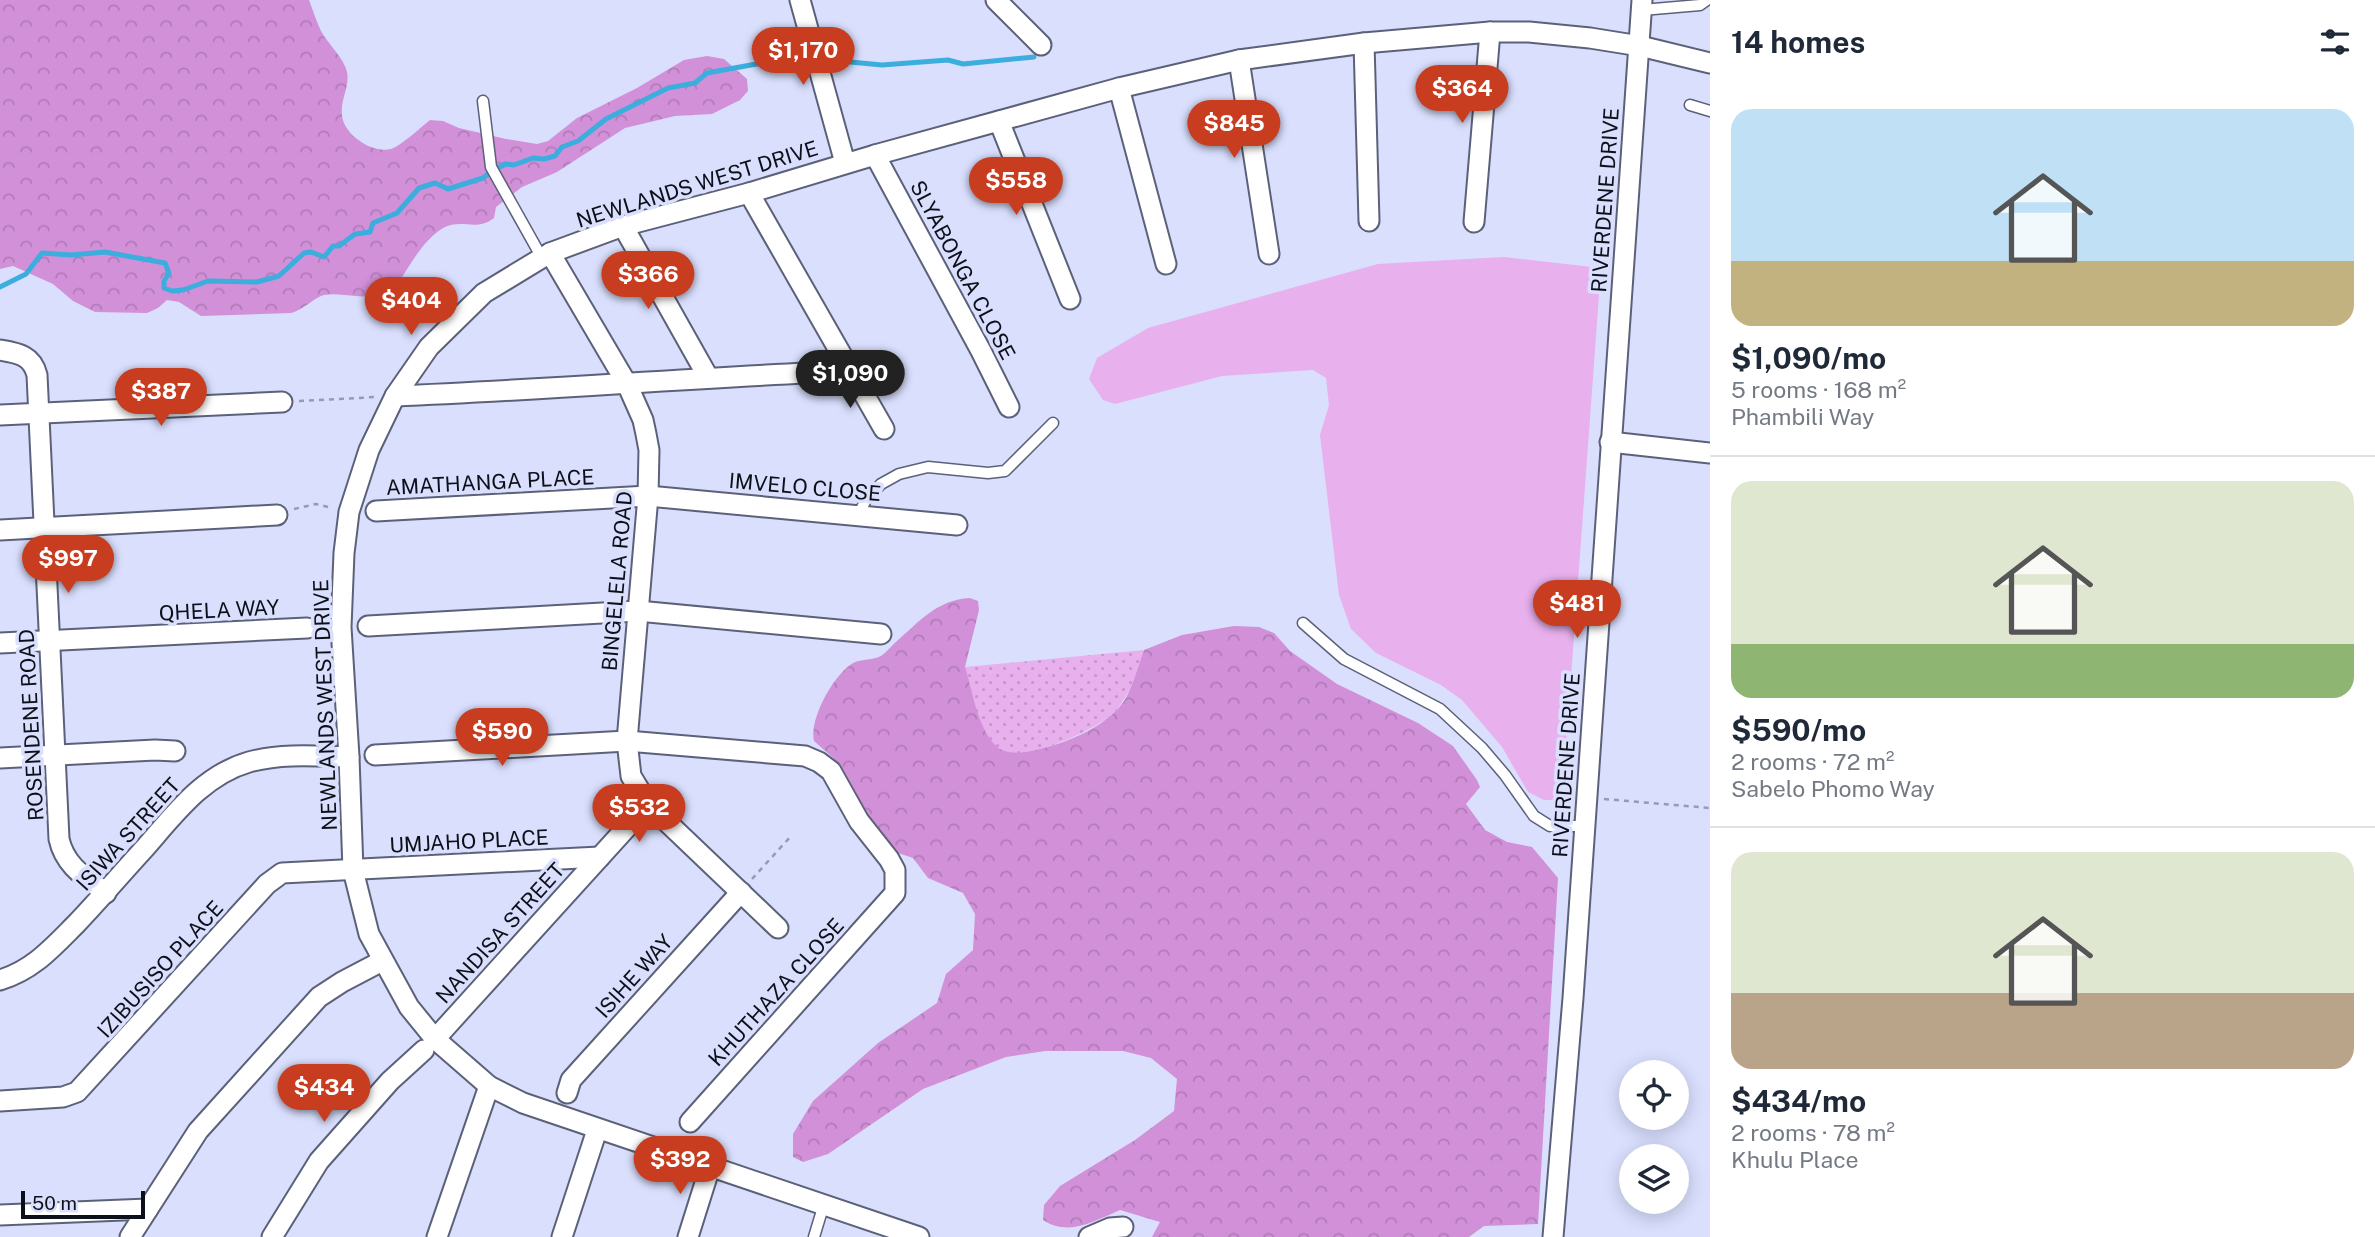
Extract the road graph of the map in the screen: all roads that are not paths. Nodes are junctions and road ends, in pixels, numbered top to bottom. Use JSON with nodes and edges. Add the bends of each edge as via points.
{"nodes":[{"id":1,"x":800,"y":0,"type":"edge"},
{"id":2,"x":996,"y":0,"type":"edge"},
{"id":3,"x":1707,"y":0,"type":"edge"},
{"id":4,"x":1662,"y":4,"type":"edge"},
{"id":5,"x":1642,"y":5,"type":"edge"},
{"id":6,"x":1490,"y":32,"type":"junction"},
{"id":7,"x":1364,"y":43,"type":"junction"},
{"id":8,"x":1041,"y":45,"type":"dead end"},
{"id":9,"x":1640,"y":46,"type":"junction"},
{"id":10,"x":1239,"y":60,"type":"junction"},
{"id":11,"x":1710,"y":63,"type":"edge"},
{"id":12,"x":1119,"y":88,"type":"junction"},
{"id":13,"x":483,"y":101,"type":"dead end"},
{"id":14,"x":1690,"y":105,"type":"dead end"},
{"id":15,"x":1710,"y":111,"type":"edge"},
{"id":16,"x":999,"y":121,"type":"junction"},
{"id":17,"x":875,"y":155,"type":"junction"},
{"id":18,"x":845,"y":163,"type":"junction"},
{"id":19,"x":749,"y":193,"type":"junction"},
{"id":20,"x":1369,"y":221,"type":"dead end"},
{"id":21,"x":1474,"y":222,"type":"dead end"},
{"id":22,"x":623,"y":226,"type":"junction"},
{"id":23,"x":1269,"y":254,"type":"dead end"},
{"id":24,"x":546,"y":256,"type":"junction"},
{"id":25,"x":1166,"y":264,"type":"dead end"},
{"id":26,"x":1070,"y":299,"type":"dead end"},
{"id":27,"x":0,"y":350,"type":"edge"},
{"id":28,"x":851,"y":371,"type":"junction"},
{"id":29,"x":708,"y":377,"type":"junction"},
{"id":30,"x":627,"y":384,"type":"junction"},
{"id":31,"x":395,"y":396,"type":"junction"},
{"id":32,"x":282,"y":402,"type":"road end"},
{"id":33,"x":1009,"y":407,"type":"dead end"},
{"id":34,"x":39,"y":413,"type":"junction"},
{"id":35,"x":0,"y":415,"type":"edge"},
{"id":36,"x":1053,"y":424,"type":"dead end"},
{"id":37,"x":884,"y":429,"type":"dead end"},
{"id":38,"x":1610,"y":442,"type":"junction"},
{"id":39,"x":1710,"y":453,"type":"edge"},
{"id":40,"x":648,"y":496,"type":"junction"},
{"id":41,"x":376,"y":511,"type":"dead end"},
{"id":42,"x":277,"y":515,"type":"road end"},
{"id":43,"x":858,"y":515,"type":"junction"},
{"id":44,"x":957,"y":525,"type":"dead end"},
{"id":45,"x":44,"y":528,"type":"junction"},
{"id":46,"x":0,"y":530,"type":"edge"},
{"id":47,"x":638,"y":611,"type":"junction"},
{"id":48,"x":1303,"y":623,"type":"dead end"},
{"id":49,"x":368,"y":626,"type":"dead end"},
{"id":50,"x":307,"y":628,"type":"dead end"},
{"id":51,"x":881,"y":634,"type":"dead end"},
{"id":52,"x":50,"y":641,"type":"junction"},
{"id":53,"x":0,"y":643,"type":"edge"},
{"id":54,"x":626,"y":741,"type":"junction"},
{"id":55,"x":175,"y":751,"type":"dead end"},
{"id":56,"x":375,"y":755,"type":"dead end"},
{"id":57,"x":55,"y":756,"type":"junction"},
{"id":58,"x":349,"y":757,"type":"junction"},
{"id":59,"x":0,"y":758,"type":"edge"},
{"id":60,"x":648,"y":804,"type":"junction"},
{"id":61,"x":1585,"y":826,"type":"junction"},
{"id":62,"x":600,"y":857,"type":"junction"},
{"id":63,"x":353,"y":870,"type":"junction"},
{"id":64,"x":106,"y":892,"type":"junction"},
{"id":65,"x":741,"y":892,"type":"junction"},
{"id":66,"x":778,"y":928,"type":"dead end"},
{"id":67,"x":382,"y":961,"type":"junction"},
{"id":68,"x":0,"y":980,"type":"edge"},
{"id":69,"x":429,"y":1044,"type":"junction"},
{"id":70,"x":489,"y":1086,"type":"junction"},
{"id":71,"x":567,"y":1093,"type":"dead end"},
{"id":72,"x":0,"y":1101,"type":"edge"},
{"id":73,"x":690,"y":1122,"type":"dead end"},
{"id":74,"x":597,"y":1130,"type":"junction"},
{"id":75,"x":710,"y":1167,"type":"junction"},
{"id":76,"x":824,"y":1204,"type":"junction"},
{"id":77,"x":148,"y":1209,"type":"junction"},
{"id":78,"x":0,"y":1215,"type":"edge"},
{"id":79,"x":1123,"y":1227,"type":"dead end"},
{"id":80,"x":130,"y":1237,"type":"edge"},
{"id":81,"x":272,"y":1237,"type":"edge"},
{"id":82,"x":437,"y":1237,"type":"edge"},
{"id":83,"x":562,"y":1237,"type":"edge"},
{"id":84,"x":688,"y":1237,"type":"edge"},
{"id":85,"x":814,"y":1237,"type":"edge"},
{"id":86,"x":919,"y":1237,"type":"edge"},
{"id":87,"x":1089,"y":1237,"type":"edge"},
{"id":88,"x":1554,"y":1237,"type":"edge"}],
"edges":[{"from":1,"to":18,"type":"street"},
{"from":2,"to":8,"type":"street"},
{"from":3,"to":4,"type":"lane","via":[[1700,5]]},
{"from":4,"to":5,"type":"lane"},
{"from":5,"to":9,"type":"street","name":"RIVERDENE DRIVE"},
{"from":6,"to":7,"type":"street","name":"NEWLANDS WEST DRIVE"},
{"from":6,"to":9,"type":"street","name":"NEWLANDS WEST DRIVE","via":[[1529,32]]},
{"from":6,"to":21,"type":"street"},
{"from":7,"to":10,"type":"street","name":"NEWLANDS WEST DRIVE"},
{"from":7,"to":20,"type":"street"},
{"from":9,"to":11,"type":"street","name":"NEWLANDS WEST DRIVE"},
{"from":9,"to":38,"type":"street","name":"RIVERDENE DRIVE"},
{"from":10,"to":12,"type":"street","name":"NEWLANDS WEST DRIVE"},
{"from":10,"to":23,"type":"street"},
{"from":12,"to":16,"type":"street","name":"NEWLANDS WEST DRIVE"},
{"from":12,"to":25,"type":"street"},
{"from":13,"to":24,"type":"lane","via":[[491,167]]},
{"from":14,"to":15,"type":"lane"},
{"from":16,"to":17,"type":"street","name":"NEWLANDS WEST DRIVE"},
{"from":16,"to":26,"type":"street"},
{"from":17,"to":18,"type":"street","name":"NEWLANDS WEST DRIVE"},
{"from":17,"to":33,"type":"street","name":"SLYABONGA CLOSE"},
{"from":18,"to":19,"type":"street","name":"NEWLANDS WEST DRIVE"},
{"from":19,"to":22,"type":"street","name":"NEWLANDS WEST DRIVE"},
{"from":19,"to":28,"type":"street"},
{"from":22,"to":24,"type":"street","name":"NEWLANDS WEST DRIVE"},
{"from":22,"to":29,"type":"street"},
{"from":24,"to":30,"type":"street","name":"BINGELELA ROAD"},
{"from":24,"to":31,"type":"street","name":"NEWLANDS WEST DRIVE","via":[[484,293],[429,346]]},
{"from":27,"to":34,"type":"street","name":"ROSENDENE ROAD","via":[[26,356],[34,365]]},
{"from":28,"to":29,"type":"street"},
{"from":28,"to":37,"type":"street"},
{"from":29,"to":30,"type":"street"},
{"from":30,"to":31,"type":"street"},
{"from":30,"to":40,"type":"street","name":"BINGELELA ROAD","via":[[646,434]]},
{"from":31,"to":58,"type":"street","name":"NEWLANDS WEST DRIVE","via":[[369,450],[349,512],[341,627]]},
{"from":32,"to":34,"type":"street"},
{"from":34,"to":35,"type":"street"},
{"from":34,"to":45,"type":"street","name":"ROSENDENE ROAD"},
{"from":36,"to":43,"type":"lane","via":[[1004,471],[928,467],[899,474],[881,484]]},
{"from":38,"to":39,"type":"street"},
{"from":38,"to":61,"type":"street","name":"RIVERDENE DRIVE"},
{"from":40,"to":41,"type":"street","name":"AMATHANGA PLACE"},
{"from":40,"to":43,"type":"street","name":"IMVELO CLOSE"},
{"from":40,"to":47,"type":"street","name":"BINGELELA ROAD"},
{"from":42,"to":45,"type":"street"},
{"from":43,"to":44,"type":"street","name":"IMVELO CLOSE"},
{"from":45,"to":46,"type":"street"},
{"from":45,"to":52,"type":"street","name":"ROSENDENE ROAD"},
{"from":47,"to":49,"type":"street"},
{"from":47,"to":51,"type":"street"},
{"from":47,"to":54,"type":"street","name":"BINGELELA ROAD"},
{"from":48,"to":61,"type":"lane","via":[[1344,659],[1440,709],[1482,748],[1534,817],[1550,826]]},
{"from":50,"to":52,"type":"street","name":"QHELA WAY"},
{"from":52,"to":53,"type":"street","name":"QHELA WAY"},
{"from":52,"to":57,"type":"street","name":"ROSENDENE ROAD"},
{"from":54,"to":56,"type":"street"},
{"from":54,"to":60,"type":"street","name":"BINGELELA ROAD","via":[[631,776]]},
{"from":54,"to":73,"type":"street","name":"KHUTHAZA CLOSE","via":[[813,758],[831,771],[859,821],[895,870],[895,893]]},
{"from":55,"to":57,"type":"street"},
{"from":57,"to":59,"type":"street"},
{"from":57,"to":64,"type":"street","name":"ROSENDENE ROAD","via":[[62,852],[72,867]]},
{"from":58,"to":63,"type":"street","name":"NEWLANDS WEST DRIVE"},
{"from":58,"to":64,"type":"street","name":"ISIWA STREET","via":[[258,760],[219,774],[176,813]]},
{"from":60,"to":62,"type":"street"},
{"from":60,"to":65,"type":"street","name":"BINGELELA ROAD"},
{"from":61,"to":88,"type":"street","name":"RIVERDENE DRIVE"},
{"from":62,"to":63,"type":"street","name":"UMJAHO PLACE"},
{"from":62,"to":69,"type":"street","name":"NANDISA STREET"},
{"from":63,"to":67,"type":"street","name":"NEWLANDS WEST DRIVE","via":[[369,934]]},
{"from":63,"to":72,"type":"street","name":"IZIBUSISO PLACE","via":[[291,871],[275,876],[77,1092]]},
{"from":64,"to":68,"type":"street","name":"ISIWA STREET","via":[[42,958]]},
{"from":65,"to":66,"type":"street","name":"BINGELELA ROAD"},
{"from":65,"to":71,"type":"street","name":"ISIHE WAY","via":[[571,1080]]},
{"from":67,"to":69,"type":"street","name":"NEWLANDS WEST DRIVE"},
{"from":67,"to":77,"type":"street","via":[[319,998],[198,1131]]},
{"from":69,"to":70,"type":"street","name":"NEWLANDS WEST DRIVE"},
{"from":69,"to":81,"type":"street","name":"NANDISA STREET","via":[[319,1161]]},
{"from":70,"to":74,"type":"street","name":"NEWLANDS WEST DRIVE"},
{"from":70,"to":82,"type":"street"},
{"from":74,"to":75,"type":"street","name":"NEWLANDS WEST DRIVE"},
{"from":74,"to":83,"type":"street"},
{"from":75,"to":76,"type":"street","name":"NEWLANDS WEST DRIVE"},
{"from":75,"to":84,"type":"street"},
{"from":76,"to":85,"type":"lane"},
{"from":76,"to":86,"type":"street","name":"NEWLANDS WEST DRIVE"},
{"from":77,"to":78,"type":"street"},
{"from":77,"to":80,"type":"street"},
{"from":79,"to":87,"type":"street"}]}
